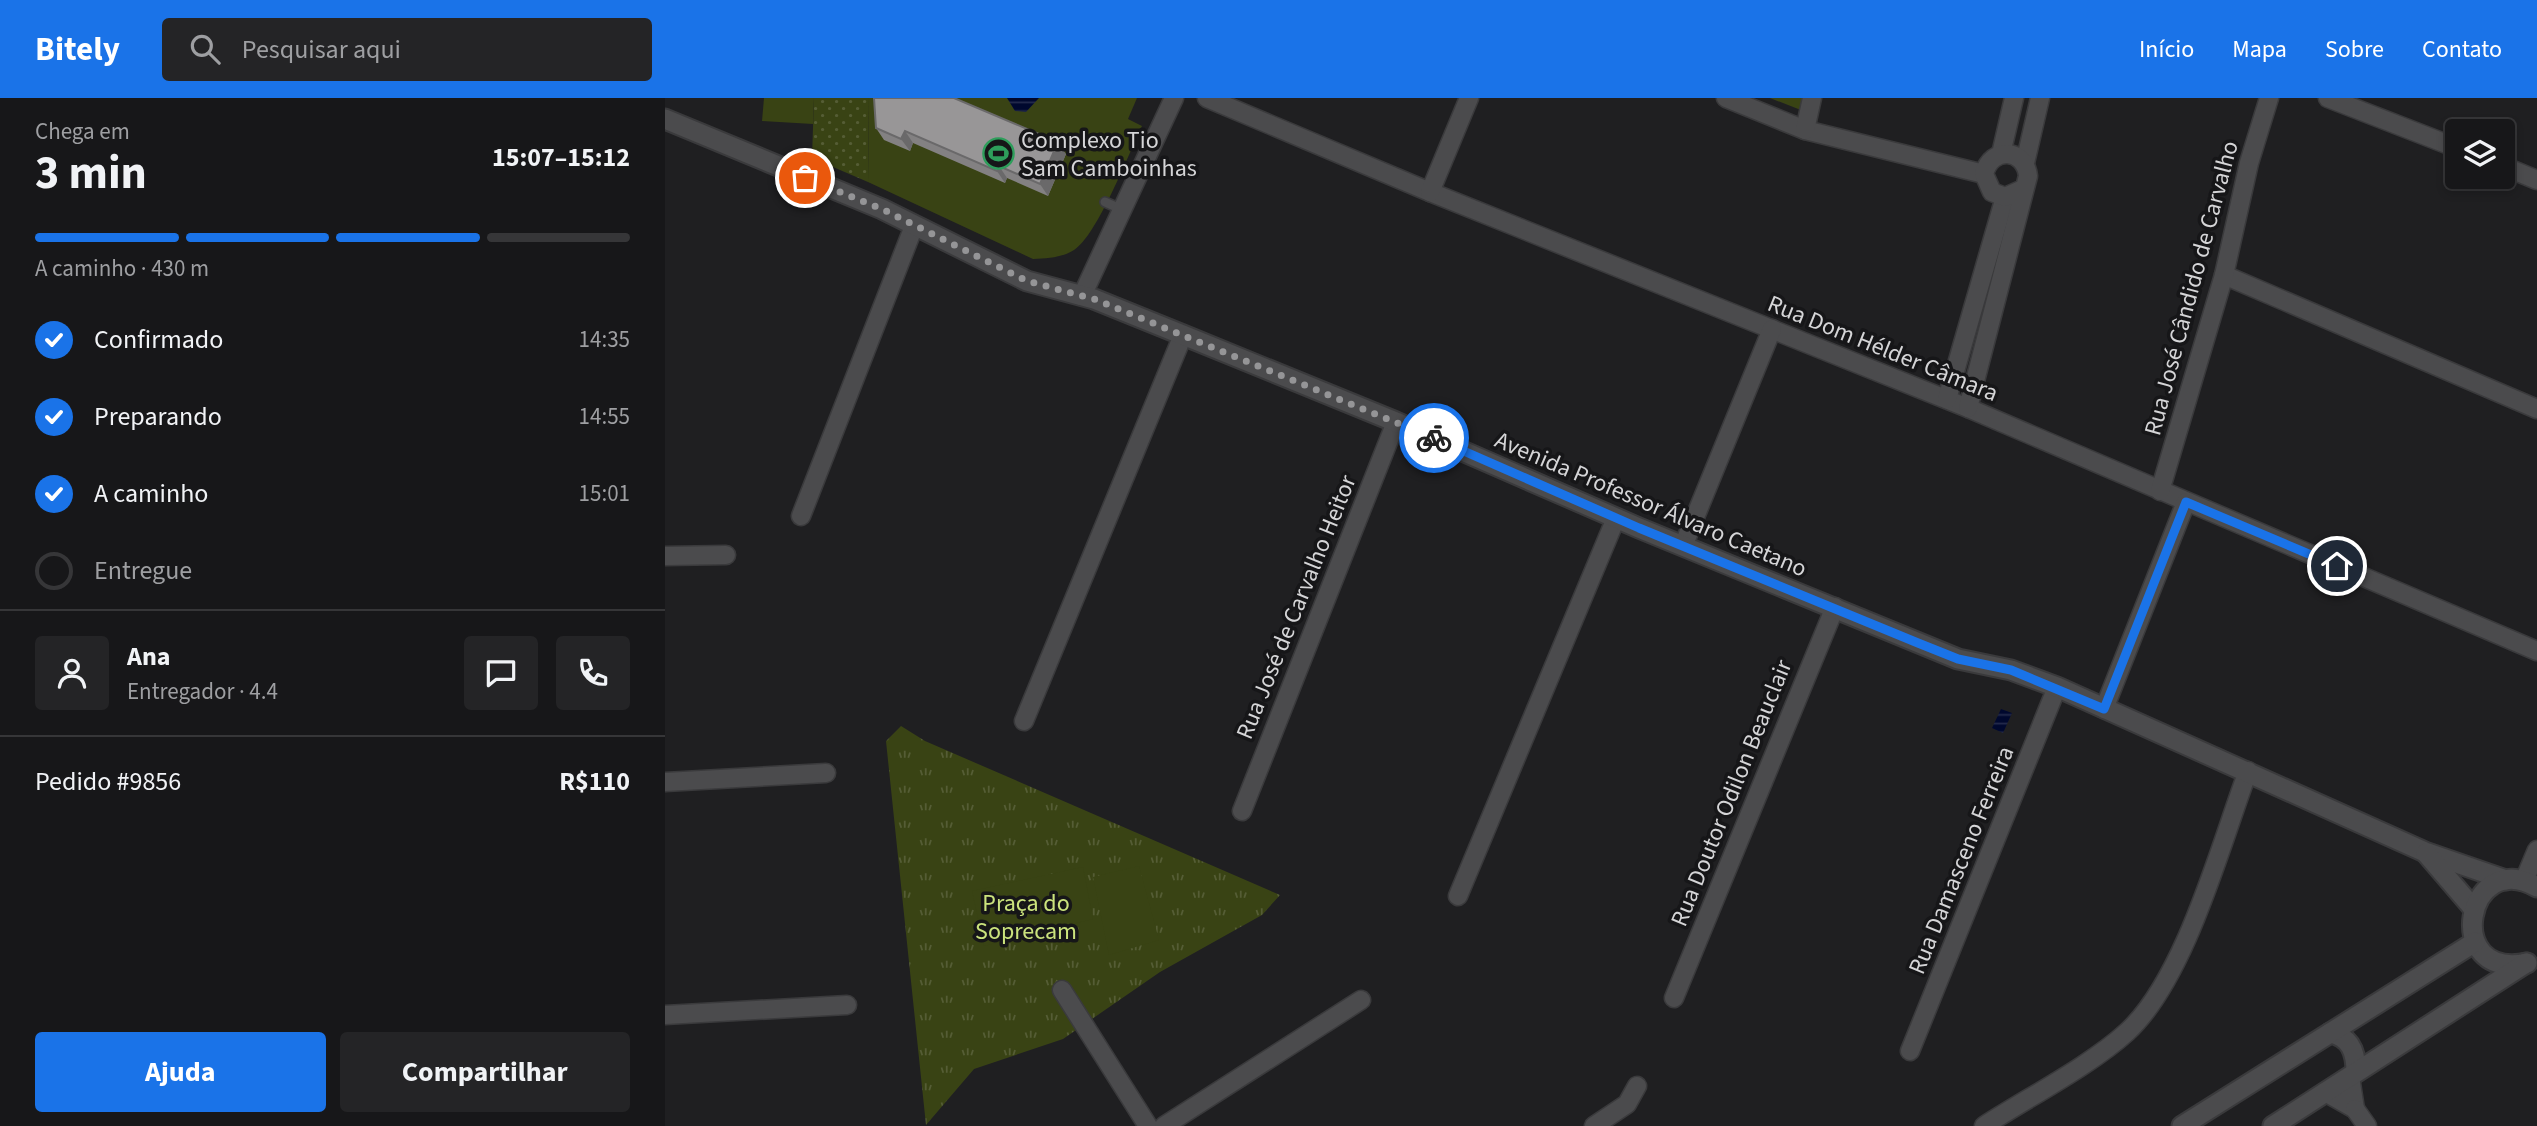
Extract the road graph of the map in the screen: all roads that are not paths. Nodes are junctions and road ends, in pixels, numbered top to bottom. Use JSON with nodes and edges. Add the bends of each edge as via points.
{"nodes":[{"id":1,"x":1174,"y":98,"type":"edge"},
{"id":2,"x":1207,"y":98,"type":"edge"},
{"id":3,"x":1469,"y":98,"type":"edge"},
{"id":4,"x":1726,"y":98,"type":"edge"},
{"id":5,"x":1812,"y":98,"type":"edge"},
{"id":6,"x":2014,"y":98,"type":"edge"},
{"id":7,"x":2040,"y":98,"type":"edge"},
{"id":8,"x":2269,"y":98,"type":"edge"},
{"id":9,"x":2328,"y":98,"type":"edge"},
{"id":10,"x":665,"y":107,"type":"edge"},
{"id":11,"x":665,"y":119,"type":"edge"},
{"id":12,"x":665,"y":129,"type":"edge"},
{"id":13,"x":1805,"y":130,"type":"junction"},
{"id":14,"x":699,"y":136,"type":"junction"},
{"id":15,"x":2445,"y":143,"type":"edge"},
{"id":16,"x":2001,"y":154,"type":"junction"},
{"id":17,"x":2025,"y":163,"type":"junction"},
{"id":18,"x":2515,"y":171,"type":"edge"},
{"id":19,"x":1984,"y":174,"type":"junction"},
{"id":20,"x":2537,"y":180,"type":"edge"},
{"id":21,"x":2023,"y":189,"type":"junction"},
{"id":22,"x":1430,"y":192,"type":"junction"},
{"id":23,"x":2005,"y":197,"type":"junction"},
{"id":24,"x":1105,"y":202,"type":"dead end"},
{"id":25,"x":1123,"y":210,"type":"junction"},
{"id":26,"x":913,"y":226,"type":"junction"},
{"id":27,"x":2224,"y":275,"type":"junction"},
{"id":28,"x":1082,"y":296,"type":"junction"},
{"id":29,"x":1772,"y":329,"type":"junction"},
{"id":30,"x":1183,"y":335,"type":"junction"},
{"id":31,"x":1947,"y":399,"type":"junction"},
{"id":32,"x":1968,"y":408,"type":"junction"},
{"id":33,"x":2537,"y":409,"type":"edge"},
{"id":34,"x":1396,"y":422,"type":"junction"},
{"id":35,"x":2161,"y":491,"type":"junction"},
{"id":36,"x":2186,"y":502,"type":"junction"},
{"id":37,"x":801,"y":516,"type":"dead end"},
{"id":38,"x":1616,"y":518,"type":"junction"},
{"id":39,"x":1684,"y":544,"type":"junction"},
{"id":40,"x":726,"y":555,"type":"dead end"},
{"id":41,"x":665,"y":556,"type":"edge"},
{"id":42,"x":1835,"y":607,"type":"junction"},
{"id":43,"x":2537,"y":651,"type":"edge"},
{"id":44,"x":2057,"y":687,"type":"junction"},
{"id":45,"x":2104,"y":709,"type":"junction"},
{"id":46,"x":1024,"y":721,"type":"dead end"},
{"id":47,"x":2248,"y":771,"type":"junction"},
{"id":48,"x":826,"y":774,"type":"dead end"},
{"id":49,"x":665,"y":782,"type":"edge"},
{"id":50,"x":1242,"y":811,"type":"dead end"},
{"id":51,"x":2537,"y":850,"type":"edge"},
{"id":52,"x":2425,"y":852,"type":"junction"},
{"id":53,"x":2527,"y":883,"type":"edge"},
{"id":54,"x":1458,"y":896,"type":"dead end"},
{"id":55,"x":2473,"y":908,"type":"junction"},
{"id":56,"x":2475,"y":942,"type":"junction"},
{"id":57,"x":2532,"y":960,"type":"edge"},
{"id":58,"x":1062,"y":990,"type":"dead end"},
{"id":59,"x":1674,"y":998,"type":"dead end"},
{"id":60,"x":1361,"y":1000,"type":"dead end"},
{"id":61,"x":847,"y":1005,"type":"dead end"},
{"id":62,"x":665,"y":1015,"type":"edge"},
{"id":63,"x":2330,"y":1033,"type":"junction"},
{"id":64,"x":1910,"y":1051,"type":"dead end"},
{"id":65,"x":2353,"y":1074,"type":"junction"},
{"id":66,"x":1637,"y":1086,"type":"dead end"},
{"id":67,"x":2325,"y":1093,"type":"junction"},
{"id":68,"x":2355,"y":1109,"type":"junction"},
{"id":69,"x":1148,"y":1126,"type":"edge"},
{"id":70,"x":1164,"y":1126,"type":"edge"},
{"id":71,"x":1594,"y":1126,"type":"edge"},
{"id":72,"x":1984,"y":1126,"type":"edge"},
{"id":73,"x":2182,"y":1126,"type":"edge"},
{"id":74,"x":2273,"y":1126,"type":"edge"},
{"id":75,"x":2367,"y":1126,"type":"edge"}],
"edges":[{"from":1,"to":25,"type":"street"},
{"from":2,"to":22,"type":"street","name":"Rua Dom Hélder Câmara"},
{"from":3,"to":22,"type":"street"},
{"from":4,"to":13,"type":"street"},
{"from":5,"to":13,"type":"street"},
{"from":6,"to":16,"type":"street"},
{"from":7,"to":17,"type":"street"},
{"from":8,"to":27,"type":"street","name":"Rua José Cândido de Carvalho"},
{"from":9,"to":15,"type":"street"},
{"from":10,"to":14,"type":"street"},
{"from":11,"to":14,"type":"street","name":"Avenida Professor Álvaro Caetano"},
{"from":12,"to":14,"type":"street"},
{"from":13,"to":19,"type":"street"},
{"from":14,"to":26,"type":"street","name":"Avenida Professor Álvaro Caetano","via":[[882,209]]},
{"from":16,"to":17,"type":"street","via":[[2015,155]]},
{"from":16,"to":19,"type":"street","via":[[1989,161]]},
{"from":17,"to":21,"type":"street","via":[[2028,176]]},
{"from":18,"to":20,"type":"street"},
{"from":19,"to":23,"type":"street","via":[[1988,187]]},
{"from":21,"to":23,"type":"street"},
{"from":21,"to":32,"type":"street"},
{"from":22,"to":29,"type":"street","name":"Rua Dom Hélder Câmara"},
{"from":23,"to":31,"type":"street"},
{"from":24,"to":25,"type":"lane"},
{"from":25,"to":28,"type":"street"},
{"from":26,"to":28,"type":"street","name":"Avenida Professor Álvaro Caetano","via":[[1027,281]]},
{"from":26,"to":37,"type":"street"},
{"from":27,"to":33,"type":"street"},
{"from":27,"to":35,"type":"street","name":"Rua José Cândido de Carvalho"},
{"from":28,"to":30,"type":"street","name":"Avenida Professor Álvaro Caetano"},
{"from":29,"to":31,"type":"street","name":"Rua Dom Hélder Câmara"},
{"from":29,"to":39,"type":"street"},
{"from":30,"to":34,"type":"street","name":"Avenida Professor Álvaro Caetano"},
{"from":30,"to":46,"type":"street"},
{"from":31,"to":32,"type":"street","name":"Rua Dom Hélder Câmara"},
{"from":32,"to":35,"type":"street","name":"Rua Dom Hélder Câmara"},
{"from":34,"to":38,"type":"street","name":"Avenida Professor Álvaro Caetano"},
{"from":34,"to":50,"type":"street","name":"Rua José de Carvalho Heitor"},
{"from":35,"to":36,"type":"street","name":"Rua Dom Hélder Câmara"},
{"from":36,"to":43,"type":"street","name":"Rua Dom Hélder Câmara"},
{"from":36,"to":45,"type":"street"},
{"from":38,"to":39,"type":"street","name":"Avenida Professor Álvaro Caetano"},
{"from":38,"to":54,"type":"street"},
{"from":39,"to":42,"type":"street","name":"Avenida Professor Álvaro Caetano"},
{"from":40,"to":41,"type":"street"},
{"from":42,"to":44,"type":"street","name":"Avenida Professor Álvaro Caetano","via":[[1958,659],[2011,670]]},
{"from":42,"to":59,"type":"street","name":"Rua Doutor Odilon Beauclair"},
{"from":44,"to":45,"type":"street","name":"Avenida Professor Álvaro Caetano"},
{"from":44,"to":64,"type":"street","name":"Rua Damasceno Ferreira"},
{"from":45,"to":47,"type":"street","name":"Avenida Professor Álvaro Caetano"},
{"from":47,"to":52,"type":"street","name":"Avenida Professor Álvaro Caetano"},
{"from":47,"to":72,"type":"street","via":[[2180,952],[2145,1012],[2106,1048]]},
{"from":48,"to":49,"type":"street"},
{"from":51,"to":53,"type":"street"},
{"from":52,"to":53,"type":"street","name":"Avenida Professor Álvaro Caetano"},
{"from":52,"to":55,"type":"street","name":"Avenida Professor Álvaro Caetano"},
{"from":53,"to":55,"type":"street","via":[[2486,890]]},
{"from":55,"to":56,"type":"street"},
{"from":56,"to":57,"type":"street","via":[[2502,964]]},
{"from":56,"to":63,"type":"street"},
{"from":57,"to":65,"type":"street"},
{"from":58,"to":69,"type":"street"},
{"from":60,"to":70,"type":"street"},
{"from":61,"to":62,"type":"street"},
{"from":63,"to":65,"type":"street","via":[[2352,1046]]},
{"from":63,"to":73,"type":"street"},
{"from":65,"to":67,"type":"street"},
{"from":65,"to":68,"type":"street"},
{"from":66,"to":71,"type":"street","via":[[1627,1104]]},
{"from":67,"to":68,"type":"street"},
{"from":67,"to":74,"type":"street"},
{"from":68,"to":75,"type":"street"}]}
